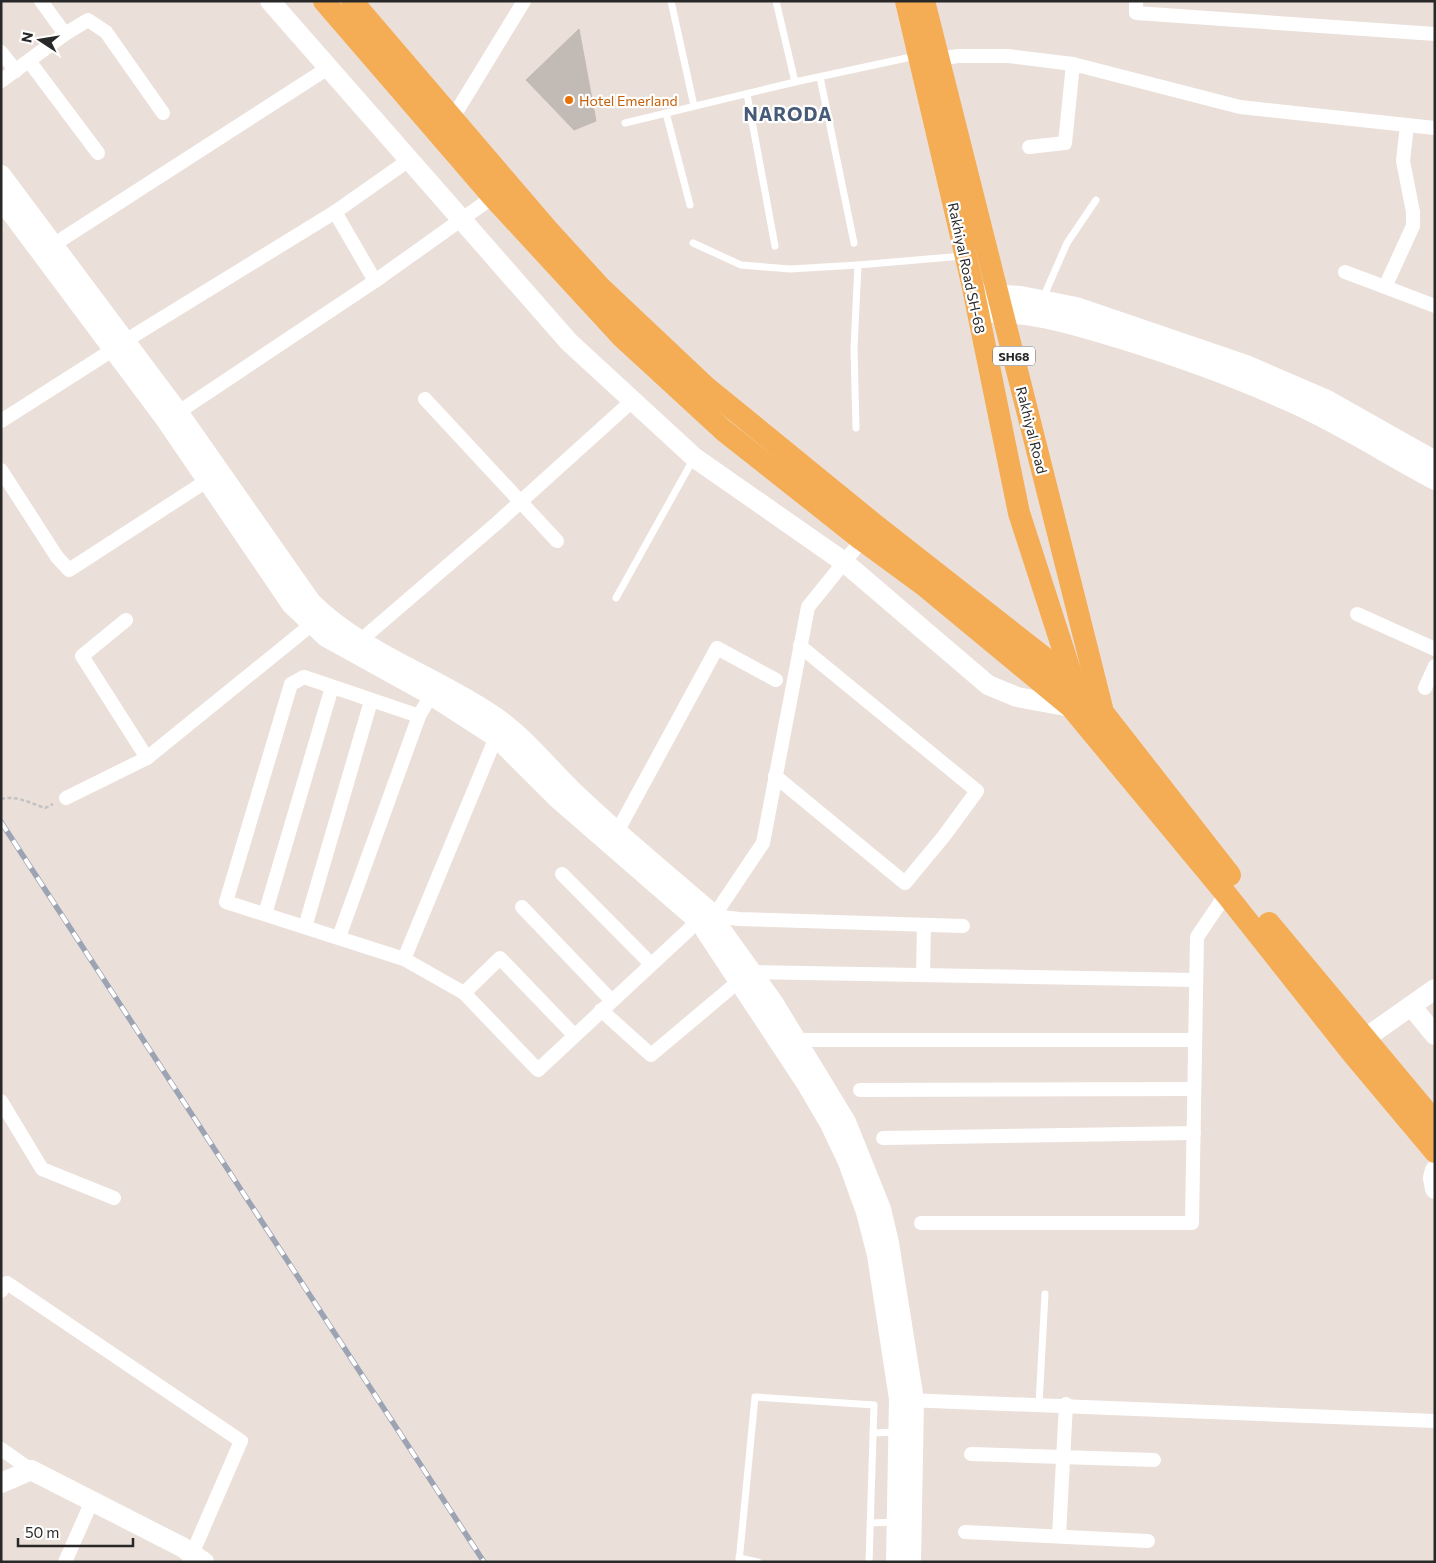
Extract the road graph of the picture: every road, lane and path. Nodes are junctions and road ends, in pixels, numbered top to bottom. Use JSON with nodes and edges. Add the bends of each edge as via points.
{"nodes":[{"id":1,"x":41,"y":1,"type":"edge"},
{"id":2,"x":270,"y":1,"type":"edge"},
{"id":3,"x":324,"y":1,"type":"edge"},
{"id":4,"x":352,"y":1,"type":"edge"},
{"id":5,"x":524,"y":1,"type":"edge"},
{"id":6,"x":671,"y":1,"type":"edge"},
{"id":7,"x":776,"y":1,"type":"edge"},
{"id":8,"x":906,"y":1,"type":"edge"},
{"id":9,"x":924,"y":1,"type":"edge"},
{"id":10,"x":1136,"y":1,"type":"edge"},
{"id":11,"x":65,"y":34,"type":"junction"},
{"id":12,"x":1435,"y":34,"type":"edge"},
{"id":13,"x":1,"y":52,"type":"edge"},
{"id":14,"x":928,"y":58,"type":"junction"},
{"id":15,"x":29,"y":61,"type":"junction"},
{"id":16,"x":1073,"y":64,"type":"junction"},
{"id":17,"x":328,"y":68,"type":"junction"},
{"id":18,"x":16,"y":71,"type":"junction"},
{"id":19,"x":820,"y":77,"type":"junction"},
{"id":20,"x":1,"y":81,"type":"edge"},
{"id":21,"x":795,"y":82,"type":"junction"},
{"id":22,"x":748,"y":94,"type":"junction"},
{"id":23,"x":694,"y":106,"type":"junction"},
{"id":24,"x":163,"y":113,"type":"dead end"},
{"id":25,"x":666,"y":113,"type":"junction"},
{"id":26,"x":452,"y":119,"type":"junction"},
{"id":27,"x":625,"y":123,"type":"dead end"},
{"id":28,"x":1407,"y":126,"type":"junction"},
{"id":29,"x":1435,"y":128,"type":"edge"},
{"id":30,"x":1028,"y":147,"type":"dead end"},
{"id":31,"x":98,"y":153,"type":"dead end"},
{"id":32,"x":409,"y":160,"type":"junction"},
{"id":33,"x":1,"y":175,"type":"edge"},
{"id":34,"x":494,"y":197,"type":"junction"},
{"id":35,"x":1,"y":199,"type":"edge"},
{"id":36,"x":1096,"y":200,"type":"dead end"},
{"id":37,"x":690,"y":205,"type":"dead end"},
{"id":38,"x":335,"y":212,"type":"junction"},
{"id":39,"x":461,"y":220,"type":"junction"},
{"id":40,"x":693,"y":243,"type":"dead end"},
{"id":41,"x":854,"y":243,"type":"dead end"},
{"id":42,"x":53,"y":245,"type":"junction"},
{"id":43,"x":776,"y":246,"type":"dead end"},
{"id":44,"x":965,"y":256,"type":"junction"},
{"id":45,"x":858,"y":265,"type":"junction"},
{"id":46,"x":1345,"y":272,"type":"dead end"},
{"id":47,"x":375,"y":281,"type":"junction"},
{"id":48,"x":1385,"y":287,"type":"junction"},
{"id":49,"x":1000,"y":302,"type":"junction"},
{"id":50,"x":976,"y":303,"type":"junction"},
{"id":51,"x":1435,"y":306,"type":"edge"},
{"id":52,"x":1039,"y":307,"type":"junction"},
{"id":53,"x":120,"y":345,"type":"junction"},
{"id":54,"x":425,"y":399,"type":"dead end"},
{"id":55,"x":632,"y":400,"type":"junction"},
{"id":56,"x":172,"y":416,"type":"junction"},
{"id":57,"x":1,"y":421,"type":"edge"},
{"id":58,"x":856,"y":428,"type":"dead end"},
{"id":59,"x":695,"y":458,"type":"junction"},
{"id":60,"x":1435,"y":461,"type":"edge"},
{"id":61,"x":1,"y":470,"type":"edge"},
{"id":62,"x":208,"y":480,"type":"junction"},
{"id":63,"x":1435,"y":480,"type":"edge"},
{"id":64,"x":521,"y":501,"type":"junction"},
{"id":65,"x":862,"y":540,"type":"junction"},
{"id":66,"x":557,"y":541,"type":"dead end"},
{"id":67,"x":844,"y":562,"type":"junction"},
{"id":68,"x":616,"y":598,"type":"dead end"},
{"id":69,"x":1357,"y":614,"type":"dead end"},
{"id":70,"x":126,"y":620,"type":"dead end"},
{"id":71,"x":311,"y":625,"type":"junction"},
{"id":72,"x":360,"y":640,"type":"junction"},
{"id":73,"x":800,"y":646,"type":"junction"},
{"id":74,"x":1435,"y":649,"type":"edge"},
{"id":75,"x":1435,"y":666,"type":"edge"},
{"id":76,"x":776,"y":680,"type":"dead end"},
{"id":77,"x":1074,"y":681,"type":"junction"},
{"id":78,"x":332,"y":687,"type":"junction"},
{"id":79,"x":1424,"y":688,"type":"dead end"},
{"id":80,"x":431,"y":695,"type":"junction"},
{"id":81,"x":372,"y":700,"type":"junction"},
{"id":82,"x":1071,"y":707,"type":"junction"},
{"id":83,"x":1102,"y":711,"type":"junction"},
{"id":84,"x":419,"y":716,"type":"junction"},
{"id":85,"x":496,"y":737,"type":"junction"},
{"id":86,"x":1102,"y":744,"type":"junction"},
{"id":87,"x":147,"y":758,"type":"junction"},
{"id":88,"x":775,"y":776,"type":"junction"},
{"id":89,"x":66,"y":798,"type":"joint"},
{"id":90,"x":1,"y":799,"type":"edge"},
{"id":91,"x":617,"y":832,"type":"junction"},
{"id":92,"x":562,"y":874,"type":"dead end"},
{"id":93,"x":1226,"y":894,"type":"junction"},
{"id":94,"x":522,"y":907,"type":"dead end"},
{"id":95,"x":265,"y":914,"type":"junction"},
{"id":96,"x":705,"y":920,"type":"junction"},
{"id":97,"x":924,"y":925,"type":"junction"},
{"id":98,"x":963,"y":926,"type":"dead end"},
{"id":99,"x":305,"y":927,"type":"junction"},
{"id":100,"x":339,"y":937,"type":"junction"},
{"id":101,"x":404,"y":958,"type":"junction"},
{"id":102,"x":650,"y":963,"type":"junction"},
{"id":103,"x":923,"y":975,"type":"junction"},
{"id":104,"x":746,"y":976,"type":"junction"},
{"id":105,"x":1196,"y":980,"type":"junction"},
{"id":106,"x":1435,"y":989,"type":"edge"},
{"id":107,"x":464,"y":993,"type":"junction"},
{"id":108,"x":606,"y":1005,"type":"junction"},
{"id":109,"x":1411,"y":1006,"type":"junction"},
{"id":110,"x":1435,"y":1035,"type":"edge"},
{"id":111,"x":574,"y":1036,"type":"junction"},
{"id":112,"x":1364,"y":1038,"type":"junction"},
{"id":113,"x":796,"y":1040,"type":"junction"},
{"id":114,"x":1195,"y":1040,"type":"junction"},
{"id":115,"x":1194,"y":1089,"type":"junction"},
{"id":116,"x":860,"y":1090,"type":"dead end"},
{"id":117,"x":1,"y":1101,"type":"edge"},
{"id":118,"x":1435,"y":1122,"type":"edge"},
{"id":119,"x":1194,"y":1133,"type":"junction"},
{"id":120,"x":883,"y":1138,"type":"dead end"},
{"id":121,"x":848,"y":1143,"type":"junction"},
{"id":122,"x":1435,"y":1152,"type":"edge"},
{"id":123,"x":1435,"y":1170,"type":"edge"},
{"id":124,"x":1435,"y":1190,"type":"edge"},
{"id":125,"x":114,"y":1198,"type":"dead end"},
{"id":126,"x":921,"y":1223,"type":"dead end"},
{"id":127,"x":1,"y":1291,"type":"edge"},
{"id":128,"x":1045,"y":1294,"type":"dead end"},
{"id":129,"x":907,"y":1400,"type":"junction"},
{"id":130,"x":1039,"y":1404,"type":"junction"},
{"id":131,"x":1066,"y":1404,"type":"junction"},
{"id":132,"x":1435,"y":1420,"type":"edge"},
{"id":133,"x":900,"y":1432,"type":"junction"},
{"id":134,"x":873,"y":1433,"type":"junction"},
{"id":135,"x":1,"y":1449,"type":"edge"},
{"id":136,"x":971,"y":1454,"type":"dead end"},
{"id":137,"x":1063,"y":1458,"type":"junction"},
{"id":138,"x":1154,"y":1460,"type":"dead end"},
{"id":139,"x":30,"y":1470,"type":"junction"},
{"id":140,"x":1,"y":1482,"type":"edge"},
{"id":141,"x":92,"y":1501,"type":"junction"},
{"id":142,"x":897,"y":1522,"type":"junction"},
{"id":143,"x":870,"y":1523,"type":"junction"},
{"id":144,"x":965,"y":1532,"type":"dead end"},
{"id":145,"x":1059,"y":1536,"type":"junction"},
{"id":146,"x":1148,"y":1541,"type":"dead end"},
{"id":147,"x":195,"y":1559,"type":"edge"},
{"id":148,"x":739,"y":1560,"type":"edge"},
{"id":149,"x":65,"y":1562,"type":"edge"},
{"id":150,"x":758,"y":1562,"type":"edge"},
{"id":151,"x":869,"y":1562,"type":"edge"},
{"id":152,"x":896,"y":1562,"type":"edge"},
{"id":153,"x":911,"y":1562,"type":"edge"}],
"edges":[{"from":1,"to":11,"type":"street"},
{"from":2,"to":17,"type":"street"},
{"from":3,"to":34,"type":"main road"},
{"from":4,"to":26,"type":"main road"},
{"from":5,"to":26,"type":"street"},
{"from":6,"to":23,"type":"lane"},
{"from":7,"to":21,"type":"lane"},
{"from":8,"to":14,"type":"main road","name":"Rakhiyal Road SH-68","number":"SH68"},
{"from":9,"to":14,"type":"main road","name":"Rakhiyal Road","number":"SH68"},
{"from":10,"to":12,"type":"street","via":[[1136,13]]},
{"from":11,"to":15,"type":"street"},
{"from":11,"to":24,"type":"street","via":[[88,20],[106,32]]},
{"from":13,"to":18,"type":"street"},
{"from":14,"to":16,"type":"street","via":[[1008,56]]},
{"from":14,"to":19,"type":"lane"},
{"from":14,"to":44,"type":"main road","name":"Rakhiyal Road SH-68","number":"SH68"},
{"from":14,"to":49,"type":"main road","name":"Rakhiyal Road","number":"SH68"},
{"from":15,"to":18,"type":"street"},
{"from":15,"to":31,"type":"street"},
{"from":16,"to":28,"type":"street","via":[[1240,107]]},
{"from":16,"to":30,"type":"street","via":[[1065,143]]},
{"from":17,"to":32,"type":"street"},
{"from":17,"to":42,"type":"street"},
{"from":18,"to":20,"type":"street"},
{"from":19,"to":21,"type":"lane"},
{"from":19,"to":41,"type":"lane"},
{"from":21,"to":22,"type":"lane"},
{"from":22,"to":23,"type":"lane"},
{"from":22,"to":43,"type":"lane"},
{"from":23,"to":25,"type":"lane"},
{"from":25,"to":27,"type":"lane"},
{"from":25,"to":37,"type":"lane"},
{"from":26,"to":77,"type":"main road","via":[[547,230],[600,286],[706,387]]},
{"from":28,"to":29,"type":"street"},
{"from":28,"to":48,"type":"street","via":[[1403,161],[1413,226]]},
{"from":32,"to":38,"type":"street"},
{"from":32,"to":39,"type":"street"},
{"from":33,"to":42,"type":"street"},
{"from":34,"to":39,"type":"street"},
{"from":34,"to":65,"type":"main road","via":[[623,338],[723,430]]},
{"from":35,"to":53,"type":"street"},
{"from":36,"to":52,"type":"lane","via":[[1067,243]]},
{"from":38,"to":47,"type":"street"},
{"from":38,"to":53,"type":"street"},
{"from":39,"to":47,"type":"street"},
{"from":39,"to":55,"type":"street","via":[[569,342]]},
{"from":40,"to":45,"type":"lane","via":[[742,265],[790,269]]},
{"from":42,"to":53,"type":"street"},
{"from":44,"to":45,"type":"lane"},
{"from":44,"to":50,"type":"main road","name":"Rakhiyal Road SH-68","number":"SH68"},
{"from":45,"to":58,"type":"lane","via":[[854,348]]},
{"from":46,"to":48,"type":"street"},
{"from":47,"to":56,"type":"street"},
{"from":48,"to":51,"type":"street"},
{"from":49,"to":50,"type":"street"},
{"from":49,"to":52,"type":"street"},
{"from":49,"to":83,"type":"main road","name":"Rakhiyal Road","number":"SH68"},
{"from":50,"to":77,"type":"main road","name":"Rakhiyal Road SH-68","number":"SH68","via":[[1019,513]]},
{"from":52,"to":60,"type":"street","via":[[1129,324],[1272,374],[1327,400]]},
{"from":52,"to":63,"type":"street","via":[[1069,323],[1245,382],[1290,402]]},
{"from":53,"to":56,"type":"street"},
{"from":53,"to":57,"type":"street"},
{"from":54,"to":64,"type":"street"},
{"from":55,"to":59,"type":"street"},
{"from":55,"to":64,"type":"street"},
{"from":56,"to":62,"type":"street"},
{"from":56,"to":72,"type":"street","via":[[311,602]]},
{"from":59,"to":67,"type":"street"},
{"from":59,"to":68,"type":"lane"},
{"from":61,"to":62,"type":"street","via":[[57,557],[69,570]]},
{"from":62,"to":71,"type":"street","via":[[269,575]]},
{"from":64,"to":66,"type":"street"},
{"from":64,"to":72,"type":"street"},
{"from":65,"to":67,"type":"street"},
{"from":65,"to":82,"type":"main road","via":[[926,587]]},
{"from":67,"to":73,"type":"street","via":[[808,607]]},
{"from":67,"to":82,"type":"street","via":[[988,685],[1017,696]]},
{"from":69,"to":74,"type":"street"},
{"from":70,"to":87,"type":"street","via":[[82,656]]},
{"from":71,"to":80,"type":"street","via":[[348,651]]},
{"from":71,"to":87,"type":"street"},
{"from":72,"to":91,"type":"street","via":[[492,714]]},
{"from":73,"to":88,"type":"street"},
{"from":73,"to":88,"type":"street","via":[[977,791],[905,883]]},
{"from":75,"to":79,"type":"street"},
{"from":76,"to":91,"type":"street","via":[[716,648]]},
{"from":77,"to":82,"type":"main road","name":"Rakhiyal Road SH-68","number":"SH68"},
{"from":77,"to":83,"type":"main road"},
{"from":78,"to":81,"type":"street"},
{"from":78,"to":95,"type":"street"},
{"from":78,"to":95,"type":"street","via":[[304,677],[291,684],[228,892],[226,902]]},
{"from":80,"to":84,"type":"street"},
{"from":80,"to":85,"type":"street"},
{"from":81,"to":84,"type":"street"},
{"from":81,"to":99,"type":"street"},
{"from":82,"to":86,"type":"main road"},
{"from":83,"to":86,"type":"main road","name":"Rakhiyal Road","number":"SH68"},
{"from":83,"to":112,"type":"main road","via":[[1248,898]]},
{"from":84,"to":100,"type":"street"},
{"from":85,"to":96,"type":"street","via":[[558,799]]},
{"from":85,"to":101,"type":"street"},
{"from":86,"to":93,"type":"main road"},
{"from":87,"to":89,"type":"street"},
{"from":88,"to":96,"type":"street","via":[[763,843]]},
{"from":89,"to":90,"type":"path","via":[[44,808],[20,799]]},
{"from":91,"to":96,"type":"street"},
{"from":92,"to":102,"type":"street"},
{"from":93,"to":105,"type":"street","via":[[1197,936]]},
{"from":93,"to":122,"type":"main road"},
{"from":94,"to":108,"type":"street"},
{"from":95,"to":99,"type":"street"},
{"from":96,"to":97,"type":"street"},
{"from":96,"to":102,"type":"street"},
{"from":96,"to":104,"type":"street"},
{"from":97,"to":98,"type":"street"},
{"from":97,"to":103,"type":"street"},
{"from":99,"to":100,"type":"street"},
{"from":100,"to":101,"type":"street"},
{"from":101,"to":107,"type":"street"},
{"from":102,"to":108,"type":"street"},
{"from":103,"to":104,"type":"street"},
{"from":103,"to":105,"type":"street"},
{"from":104,"to":108,"type":"street","via":[[651,1055]]},
{"from":104,"to":113,"type":"street"},
{"from":104,"to":121,"type":"street","via":[[806,1083]]},
{"from":105,"to":114,"type":"street"},
{"from":106,"to":109,"type":"street"},
{"from":107,"to":111,"type":"street","via":[[538,1070]]},
{"from":107,"to":111,"type":"street","via":[[500,958]]},
{"from":108,"to":111,"type":"street"},
{"from":109,"to":110,"type":"street"},
{"from":109,"to":112,"type":"street"},
{"from":112,"to":118,"type":"main road"},
{"from":113,"to":114,"type":"street"},
{"from":113,"to":121,"type":"street"},
{"from":114,"to":115,"type":"street"},
{"from":115,"to":116,"type":"street"},
{"from":115,"to":119,"type":"street"},
{"from":117,"to":125,"type":"street","via":[[42,1170]]},
{"from":119,"to":120,"type":"street"},
{"from":119,"to":126,"type":"street","via":[[1192,1224]]},
{"from":121,"to":129,"type":"street","via":[[877,1255]]},
{"from":123,"to":124,"type":"street"},
{"from":127,"to":147,"type":"street","via":[[7,1282],[241,1441]]},
{"from":128,"to":130,"type":"lane"},
{"from":129,"to":130,"type":"street"},
{"from":129,"to":133,"type":"street"},
{"from":129,"to":153,"type":"street"},
{"from":130,"to":131,"type":"street"},
{"from":131,"to":132,"type":"street"},
{"from":131,"to":137,"type":"street"},
{"from":133,"to":134,"type":"lane"},
{"from":133,"to":142,"type":"street"},
{"from":134,"to":143,"type":"lane"},
{"from":134,"to":148,"type":"lane","via":[[874,1404],[755,1397]]},
{"from":135,"to":139,"type":"street"},
{"from":136,"to":137,"type":"street"},
{"from":137,"to":138,"type":"street"},
{"from":137,"to":145,"type":"street"},
{"from":139,"to":140,"type":"street"},
{"from":139,"to":141,"type":"street"},
{"from":141,"to":147,"type":"street"},
{"from":141,"to":149,"type":"street"},
{"from":142,"to":143,"type":"lane"},
{"from":142,"to":152,"type":"street"},
{"from":143,"to":151,"type":"lane"},
{"from":144,"to":145,"type":"street"},
{"from":145,"to":146,"type":"street"},
{"from":148,"to":150,"type":"lane"}]}
